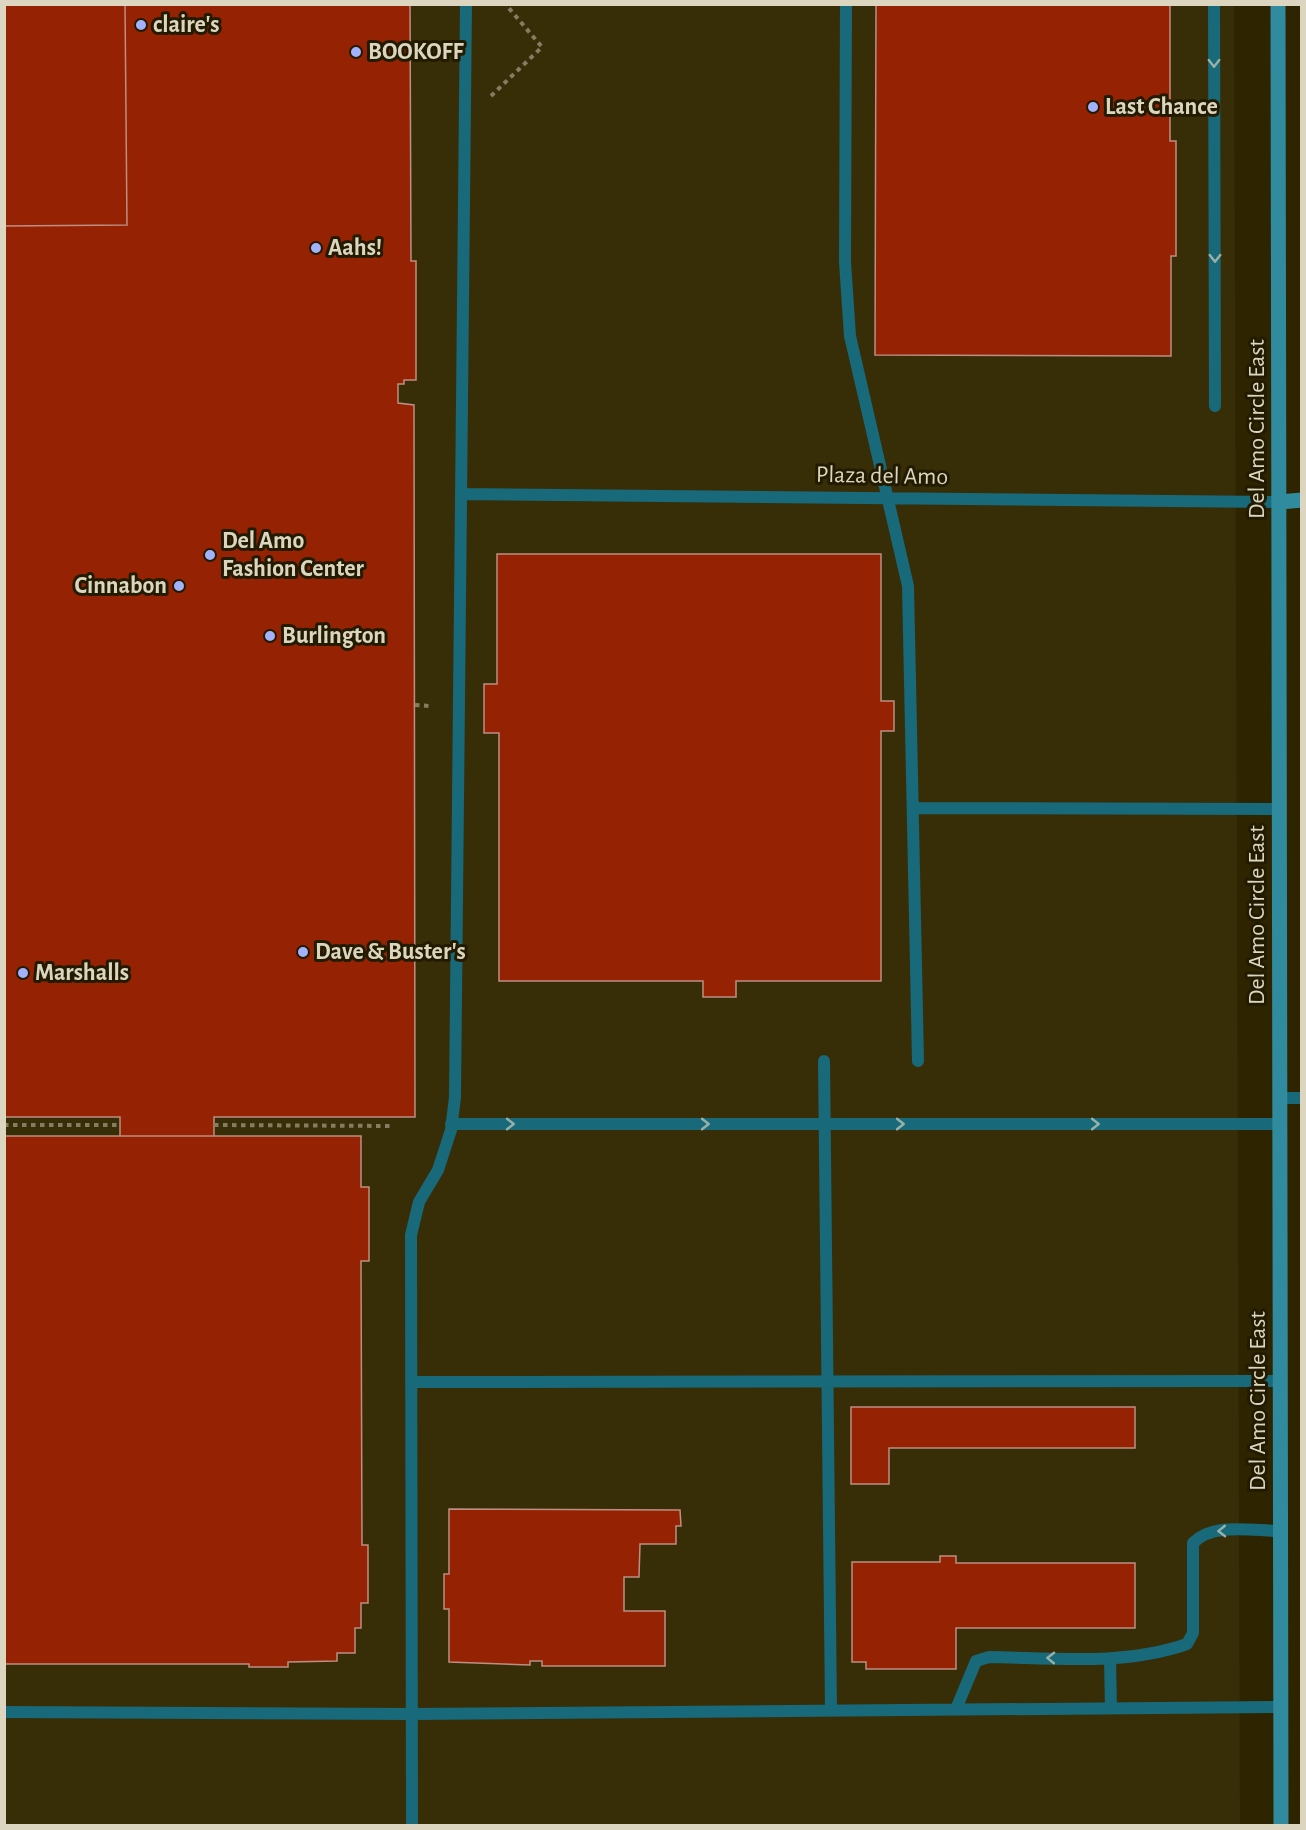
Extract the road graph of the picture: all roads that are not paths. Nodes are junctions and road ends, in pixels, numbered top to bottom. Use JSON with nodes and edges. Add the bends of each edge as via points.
{"nodes":[{"id":1,"x":466,"y":4,"type":"edge"},
{"id":2,"x":846,"y":4,"type":"edge"},
{"id":3,"x":1214,"y":4,"type":"edge"},
{"id":4,"x":1278,"y":4,"type":"edge"},
{"id":5,"x":1215,"y":406,"type":"dead end"},
{"id":6,"x":462,"y":494,"type":"junction"},
{"id":7,"x":889,"y":498,"type":"junction"},
{"id":8,"x":1302,"y":500,"type":"edge"},
{"id":9,"x":1280,"y":502,"type":"junction"},
{"id":10,"x":913,"y":808,"type":"junction"},
{"id":11,"x":1280,"y":809,"type":"junction"},
{"id":12,"x":824,"y":1061,"type":"dead end"},
{"id":13,"x":918,"y":1061,"type":"dead end"},
{"id":14,"x":1280,"y":1098,"type":"junction"},
{"id":15,"x":1302,"y":1098,"type":"edge"},
{"id":16,"x":452,"y":1124,"type":"junction"},
{"id":17,"x":824,"y":1124,"type":"junction"},
{"id":18,"x":1280,"y":1124,"type":"junction"},
{"id":19,"x":1280,"y":1381,"type":"junction"},
{"id":20,"x":411,"y":1382,"type":"junction"},
{"id":21,"x":827,"y":1382,"type":"junction"},
{"id":22,"x":1281,"y":1531,"type":"junction"},
{"id":23,"x":1110,"y":1659,"type":"junction"},
{"id":24,"x":1280,"y":1707,"type":"junction"},
{"id":25,"x":1111,"y":1708,"type":"junction"},
{"id":26,"x":956,"y":1709,"type":"junction"},
{"id":27,"x":831,"y":1710,"type":"junction"},
{"id":28,"x":4,"y":1712,"type":"edge"},
{"id":29,"x":411,"y":1714,"type":"junction"},
{"id":30,"x":412,"y":1826,"type":"edge"},
{"id":31,"x":1281,"y":1826,"type":"edge"}],
"edges":[{"from":1,"to":6,"type":"lane"},
{"from":2,"to":7,"type":"lane","via":[[845,262],[850,336]]},
{"from":3,"to":5,"type":"lane","one_way":true},
{"from":4,"to":9,"type":"street","name":"Del Amo Circle East"},
{"from":6,"to":7,"type":"lane","name":"Plaza del Amo"},
{"from":6,"to":16,"type":"lane","via":[[456,1076]]},
{"from":7,"to":9,"type":"lane","name":"Plaza del Amo"},
{"from":7,"to":10,"type":"lane","via":[[908,586]]},
{"from":8,"to":9,"type":"street","name":"Plaza del Amo"},
{"from":9,"to":11,"type":"street","name":"Del Amo Circle East"},
{"from":10,"to":11,"type":"lane"},
{"from":10,"to":13,"type":"lane"},
{"from":11,"to":14,"type":"street","name":"Del Amo Circle East"},
{"from":12,"to":17,"type":"lane"},
{"from":14,"to":15,"type":"lane"},
{"from":14,"to":18,"type":"street","name":"Del Amo Circle East"},
{"from":16,"to":17,"type":"lane","one_way":true},
{"from":16,"to":20,"type":"lane","via":[[438,1170],[419,1202],[411,1235]]},
{"from":17,"to":18,"type":"lane","one_way":true},
{"from":17,"to":21,"type":"lane"},
{"from":18,"to":19,"type":"street","name":"Del Amo Circle East"},
{"from":19,"to":21,"type":"lane"},
{"from":19,"to":22,"type":"street","name":"Del Amo Circle East"},
{"from":20,"to":21,"type":"lane"},
{"from":20,"to":29,"type":"lane"},
{"from":21,"to":27,"type":"lane"},
{"from":22,"to":23,"type":"lane","one_way":true,"via":[[1214,1530],[1201,1534],[1193,1543],[1193,1633],[1187,1644]]},
{"from":22,"to":24,"type":"street","name":"Del Amo Circle East"},
{"from":23,"to":25,"type":"lane"},
{"from":23,"to":26,"type":"lane","one_way":true,"via":[[989,1657],[976,1661]]},
{"from":24,"to":25,"type":"lane"},
{"from":24,"to":31,"type":"street","name":"Del Amo Circle East"},
{"from":25,"to":26,"type":"lane"},
{"from":26,"to":27,"type":"lane"},
{"from":27,"to":29,"type":"lane"},
{"from":28,"to":29,"type":"lane"},
{"from":29,"to":30,"type":"lane"}]}
